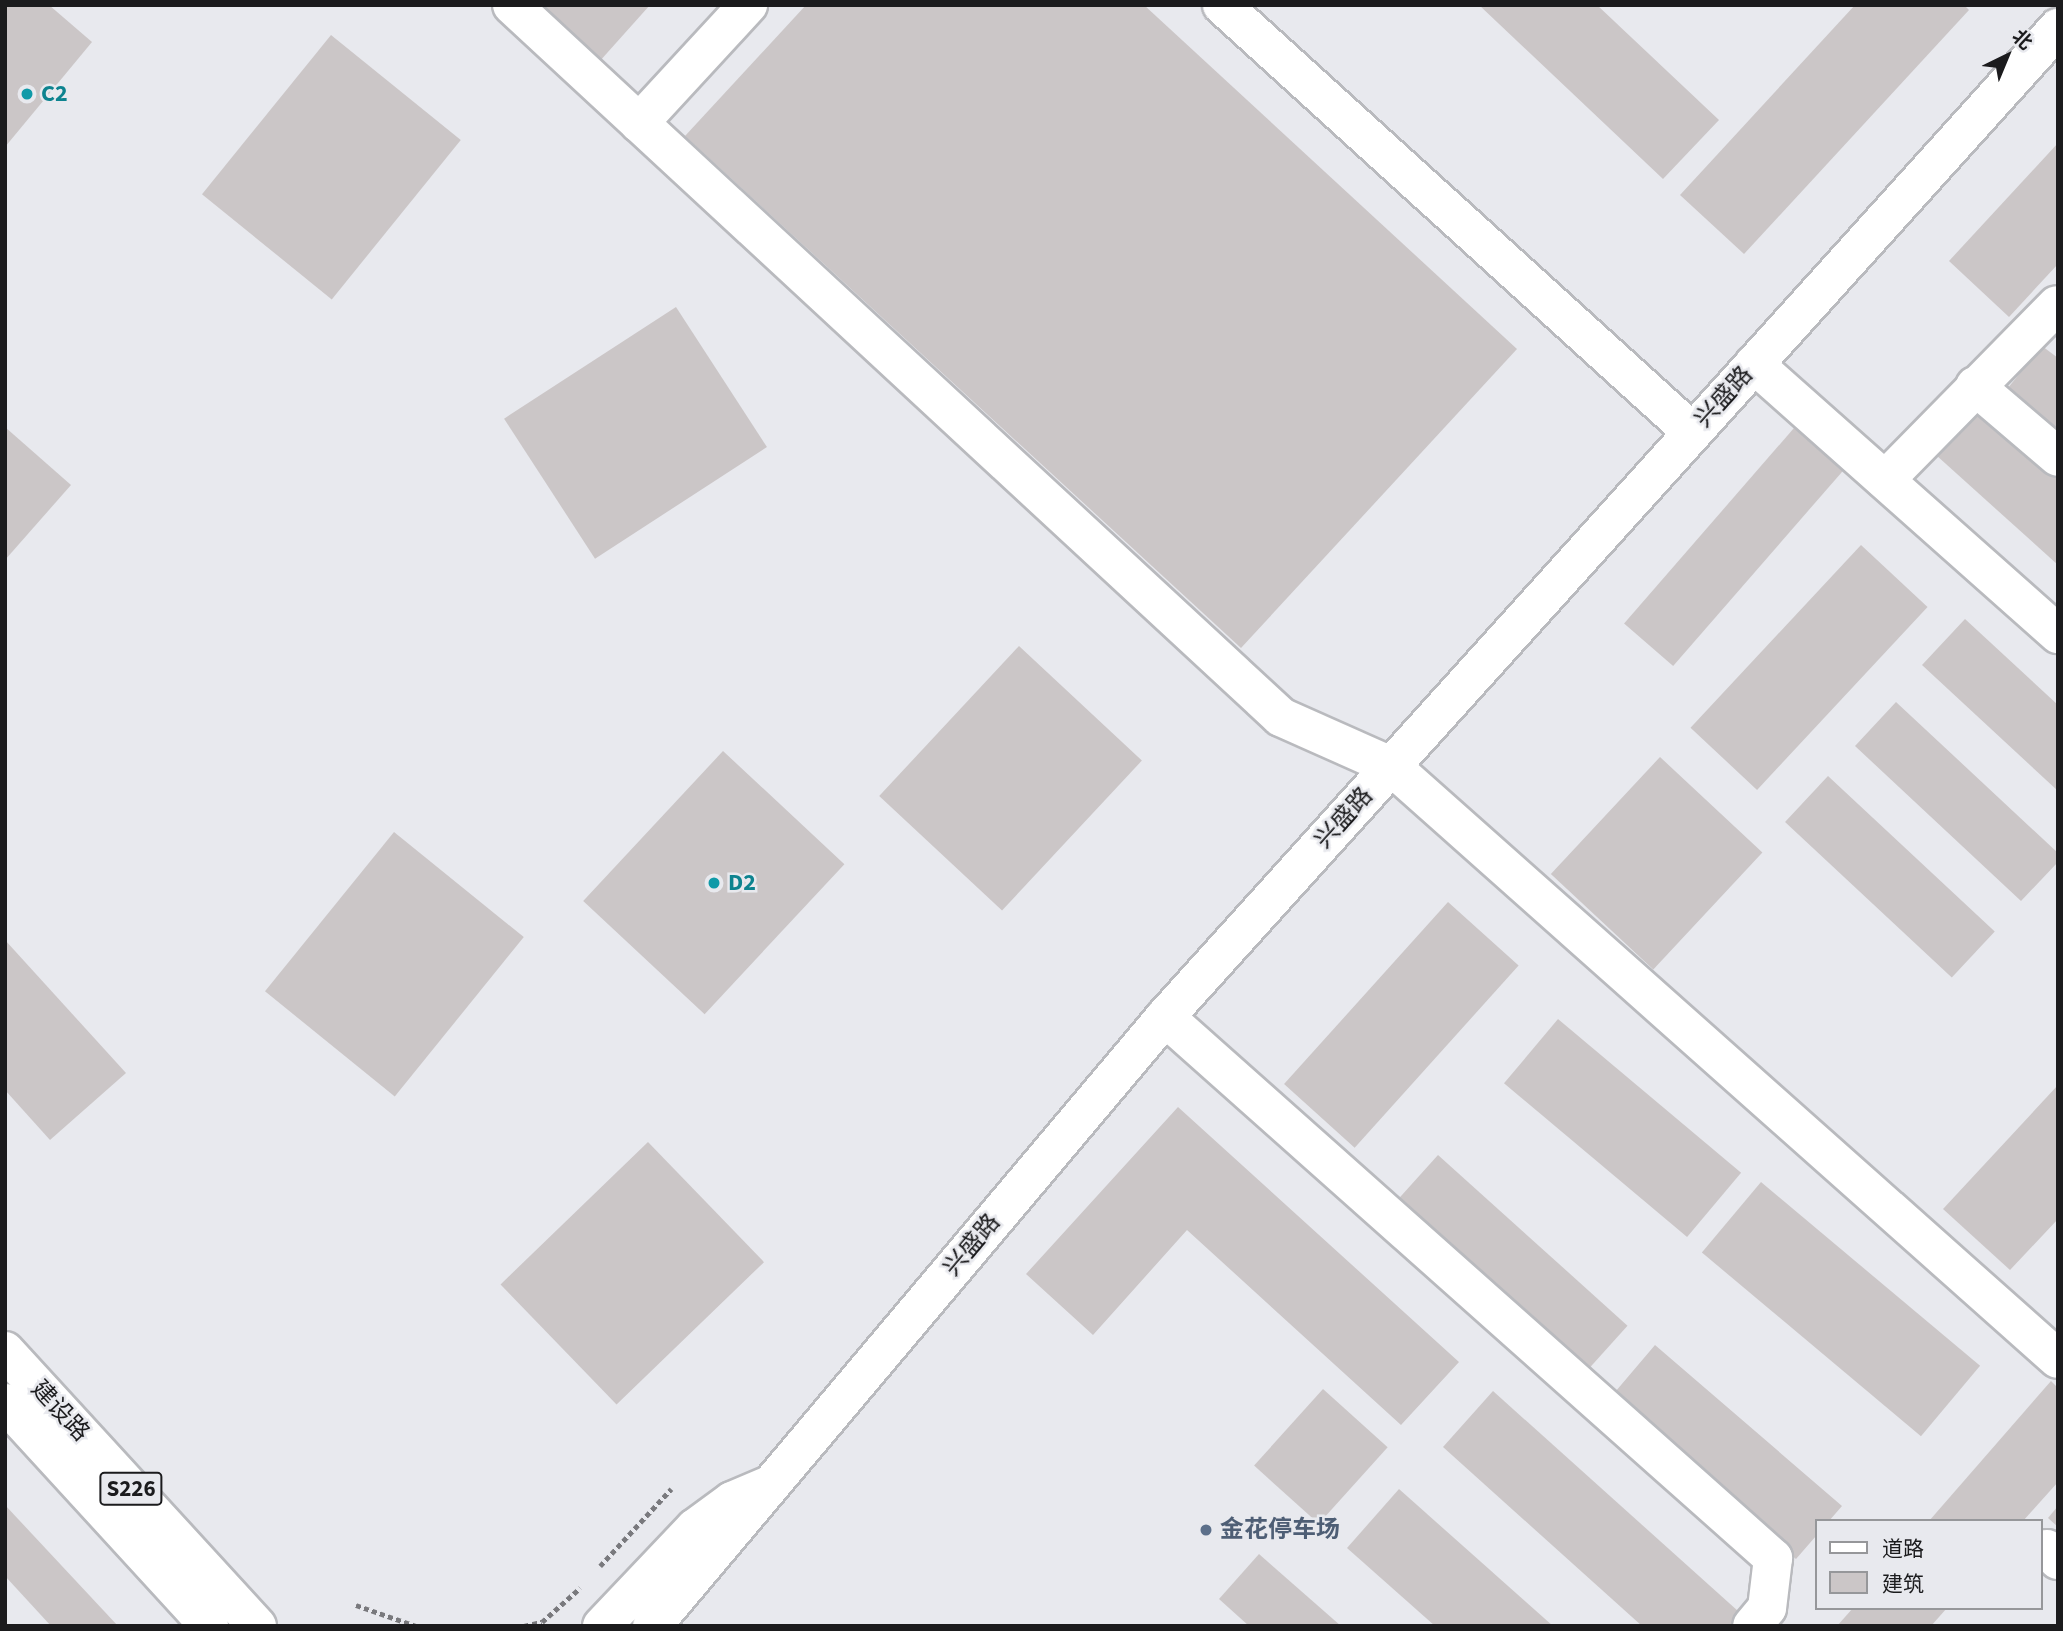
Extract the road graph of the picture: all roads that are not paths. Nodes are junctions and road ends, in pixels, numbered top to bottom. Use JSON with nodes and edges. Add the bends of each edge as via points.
{"nodes":[{"id":1,"x":512,"y":5,"type":"edge"},
{"id":2,"x":748,"y":5,"type":"edge"},
{"id":3,"x":1222,"y":5,"type":"edge"},
{"id":4,"x":2058,"y":28,"type":"edge"},
{"id":5,"x":639,"y":123,"type":"junction"},
{"id":6,"x":2057,"y":305,"type":"edge"},
{"id":7,"x":1754,"y":364,"type":"junction"},
{"id":8,"x":1975,"y":386,"type":"junction"},
{"id":9,"x":1692,"y":432,"type":"junction"},
{"id":10,"x":2058,"y":457,"type":"edge"},
{"id":11,"x":1885,"y":480,"type":"junction"},
{"id":12,"x":2058,"y":634,"type":"edge"},
{"id":13,"x":1391,"y":766,"type":"junction"},
{"id":14,"x":1165,"y":1017,"type":"junction"},
{"id":15,"x":5,"y":1351,"type":"edge"},
{"id":16,"x":2058,"y":1359,"type":"edge"},
{"id":17,"x":5,"y":1403,"type":"edge"},
{"id":18,"x":768,"y":1486,"type":"junction"},
{"id":19,"x":209,"y":1626,"type":"edge"},
{"id":20,"x":257,"y":1626,"type":"edge"},
{"id":21,"x":602,"y":1626,"type":"edge"},
{"id":22,"x":652,"y":1626,"type":"edge"},
{"id":23,"x":1752,"y":1626,"type":"edge"}],
"edges":[{"from":1,"to":5,"type":"street"},
{"from":2,"to":5,"type":"street"},
{"from":3,"to":9,"type":"street"},
{"from":4,"to":7,"type":"street","name":"兴盛路"},
{"from":5,"to":13,"type":"street","via":[[1281,717]]},
{"from":6,"to":8,"type":"street"},
{"from":7,"to":9,"type":"street","name":"兴盛路"},
{"from":7,"to":11,"type":"street"},
{"from":8,"to":10,"type":"street"},
{"from":8,"to":11,"type":"street"},
{"from":9,"to":13,"type":"street","name":"兴盛路"},
{"from":11,"to":12,"type":"street"},
{"from":13,"to":14,"type":"street","name":"兴盛路"},
{"from":13,"to":16,"type":"street"},
{"from":14,"to":18,"type":"street","name":"兴盛路"},
{"from":14,"to":23,"type":"street","via":[[1773,1558],[1767,1608]]},
{"from":15,"to":20,"type":"street","name":"建设路","number":"S226"},
{"from":17,"to":19,"type":"street","name":"建设路","number":"S226"},
{"from":18,"to":21,"type":"street","via":[[732,1500],[695,1528]]},
{"from":18,"to":22,"type":"street","name":"兴盛路"}]}
